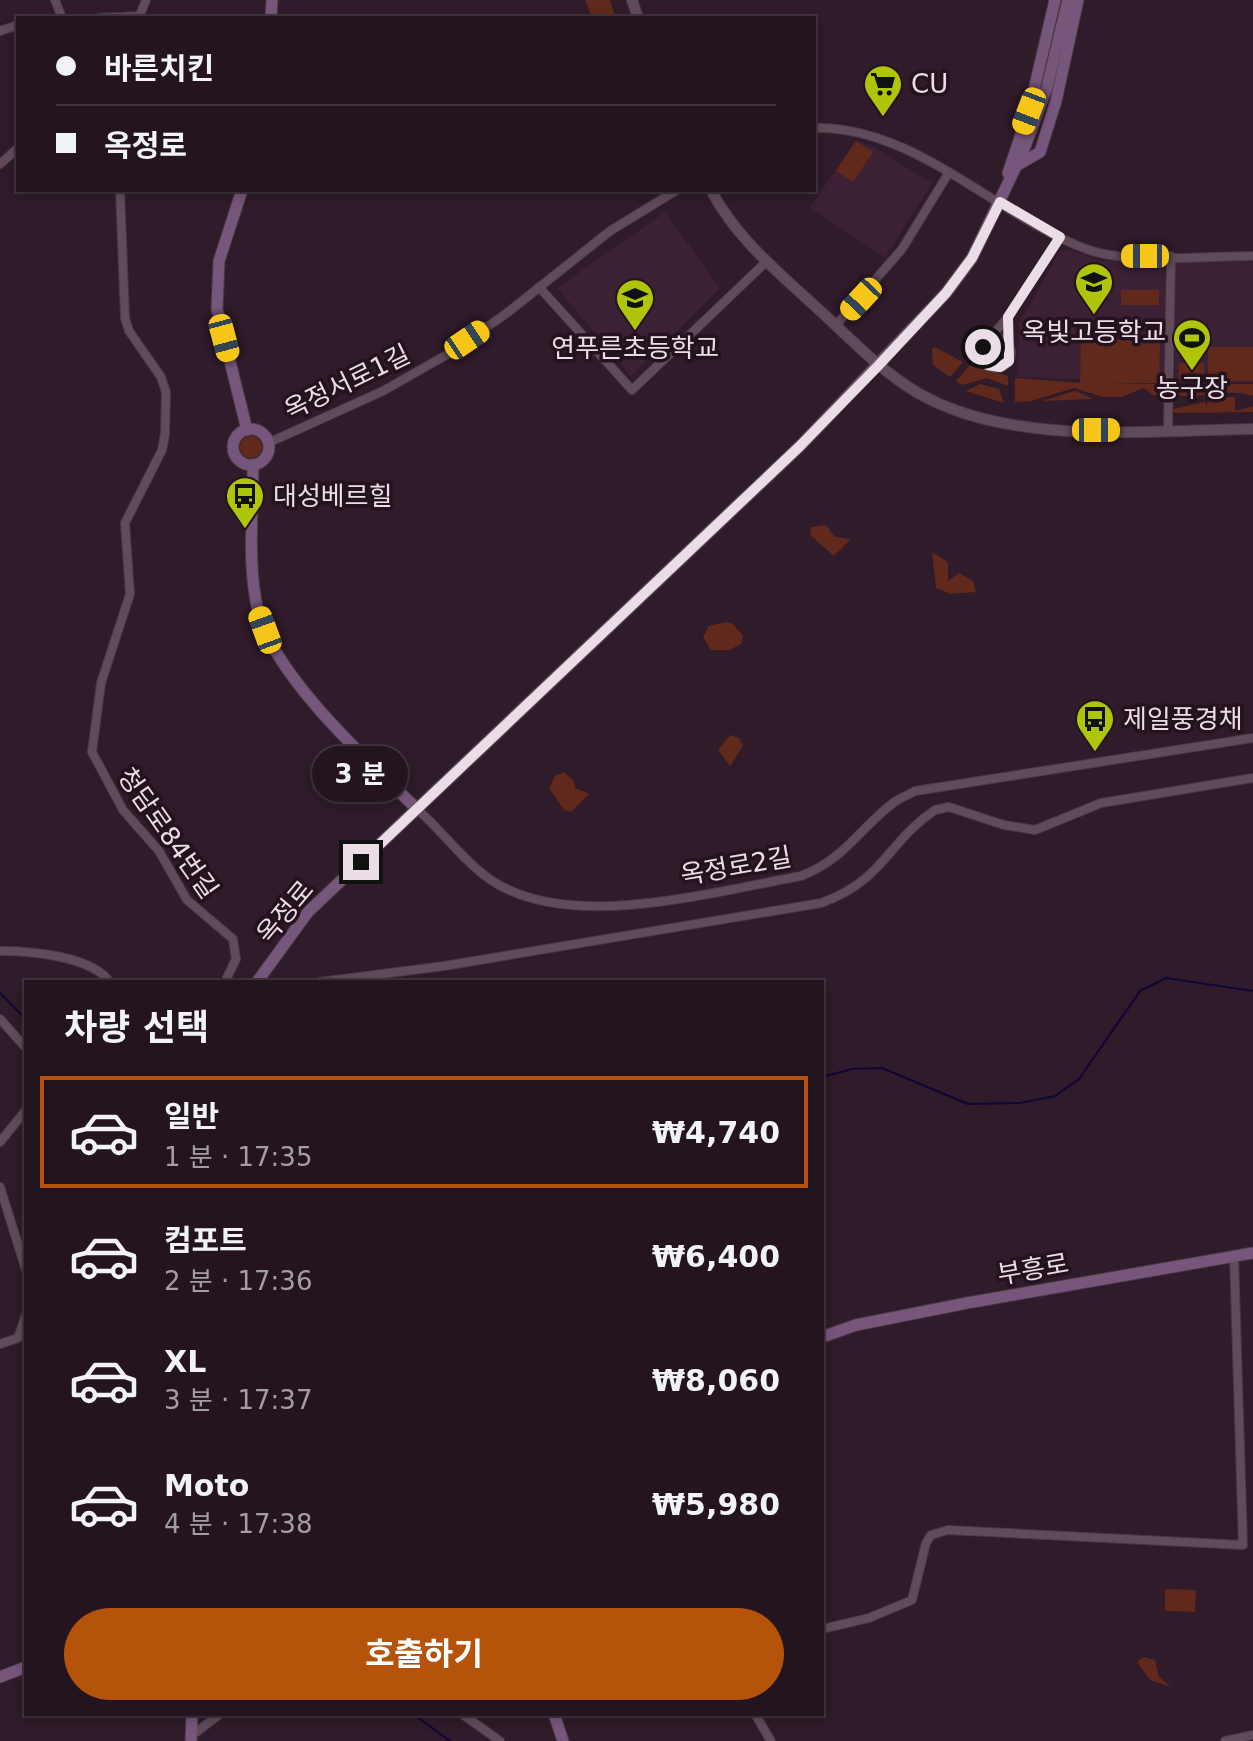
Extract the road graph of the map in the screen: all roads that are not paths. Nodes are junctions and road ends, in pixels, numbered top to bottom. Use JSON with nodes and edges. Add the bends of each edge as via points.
{"nodes":[{"id":1,"x":1055,"y":0,"type":"edge"},
{"id":2,"x":1068,"y":0,"type":"edge"},
{"id":3,"x":1078,"y":0,"type":"edge"},
{"id":4,"x":816,"y":128,"type":"edge"},
{"id":5,"x":16,"y":150,"type":"edge"},
{"id":6,"x":0,"y":164,"type":"edge"},
{"id":7,"x":1016,"y":167,"type":"junction"},
{"id":8,"x":948,"y":174,"type":"junction"},
{"id":9,"x":1004,"y":189,"type":"junction"},
{"id":10,"x":120,"y":192,"type":"edge"},
{"id":11,"x":241,"y":192,"type":"edge"},
{"id":12,"x":674,"y":192,"type":"edge"},
{"id":13,"x":712,"y":192,"type":"edge"},
{"id":14,"x":1000,"y":202,"type":"junction"},
{"id":15,"x":1060,"y":237,"type":"junction"},
{"id":16,"x":1171,"y":256,"type":"junction"},
{"id":17,"x":1253,"y":256,"type":"edge"},
{"id":18,"x":767,"y":261,"type":"junction"},
{"id":19,"x":539,"y":287,"type":"junction"},
{"id":20,"x":1008,"y":317,"type":"junction"},
{"id":21,"x":836,"y":325,"type":"junction"},
{"id":22,"x":986,"y":343,"type":"junction"},
{"id":23,"x":1010,"y":350,"type":"junction"},
{"id":24,"x":878,"y":366,"type":"junction"},
{"id":25,"x":1253,"y":429,"type":"edge"},
{"id":26,"x":247,"y":430,"type":"junction"},
{"id":27,"x":1168,"y":430,"type":"junction"},
{"id":28,"x":268,"y":443,"type":"junction"},
{"id":29,"x":253,"y":465,"type":"junction"},
{"id":30,"x":1253,"y":738,"type":"edge"},
{"id":31,"x":1253,"y":778,"type":"edge"},
{"id":32,"x":417,"y":809,"type":"junction"},
{"id":33,"x":1,"y":950,"type":"edge"},
{"id":34,"x":109,"y":980,"type":"edge"},
{"id":35,"x":226,"y":980,"type":"edge"},
{"id":36,"x":258,"y":980,"type":"edge"},
{"id":37,"x":336,"y":980,"type":"edge"},
{"id":38,"x":0,"y":1019,"type":"edge"},
{"id":39,"x":24,"y":1046,"type":"edge"},
{"id":40,"x":24,"y":1112,"type":"edge"},
{"id":41,"x":0,"y":1142,"type":"edge"},
{"id":42,"x":0,"y":1187,"type":"edge"},
{"id":43,"x":1253,"y":1253,"type":"edge"},
{"id":44,"x":1234,"y":1256,"type":"junction"},
{"id":45,"x":24,"y":1264,"type":"edge"},
{"id":46,"x":24,"y":1321,"type":"edge"},
{"id":47,"x":824,"y":1336,"type":"edge"},
{"id":48,"x":0,"y":1344,"type":"edge"},
{"id":49,"x":824,"y":1629,"type":"edge"},
{"id":50,"x":24,"y":1668,"type":"edge"},
{"id":51,"x":0,"y":1677,"type":"edge"},
{"id":52,"x":192,"y":1716,"type":"edge"},
{"id":53,"x":218,"y":1716,"type":"edge"},
{"id":54,"x":465,"y":1716,"type":"edge"},
{"id":55,"x":555,"y":1716,"type":"edge"},
{"id":56,"x":756,"y":1716,"type":"edge"},
{"id":57,"x":1253,"y":1735,"type":"edge"},
{"id":58,"x":191,"y":1739,"type":"edge"},
{"id":59,"x":500,"y":1741,"type":"edge"},
{"id":60,"x":563,"y":1741,"type":"edge"},
{"id":61,"x":771,"y":1741,"type":"edge"},
{"id":62,"x":1225,"y":1741,"type":"edge"}],
"edges":[{"from":1,"to":9,"type":"main road"},
{"from":2,"to":7,"type":"main road","name":"옥정로","via":[[1047,87]]},
{"from":3,"to":7,"type":"main road","via":[[1040,152]]},
{"from":4,"to":8,"type":"street","via":[[871,134]]},
{"from":5,"to":6,"type":"street"},
{"from":7,"to":9,"type":"main road","name":"옥정로"},
{"from":8,"to":14,"type":"street"},
{"from":8,"to":21,"type":"street","via":[[902,249]]},
{"from":9,"to":14,"type":"main road","name":"옥정로"},
{"from":10,"to":35,"type":"street","name":"청담로84번길","via":[[125,318],[161,377],[165,434],[125,523],[130,594],[101,683],[92,738],[97,767],[123,810],[159,851],[191,906],[233,939],[236,959]]},
{"from":11,"to":26,"type":"main road","via":[[219,261],[217,309]]},
{"from":12,"to":19,"type":"street","name":"옥정서로1길","via":[[610,231]]},
{"from":13,"to":18,"type":"street","via":[[745,241]]},
{"from":14,"to":15,"type":"street"},
{"from":14,"to":24,"type":"main road","name":"옥정로","via":[[955,282]]},
{"from":15,"to":16,"type":"street","via":[[1100,253]]},
{"from":15,"to":20,"type":"street"},
{"from":16,"to":17,"type":"street"},
{"from":16,"to":27,"type":"street"},
{"from":18,"to":19,"type":"street","via":[[632,390]]},
{"from":18,"to":21,"type":"street"},
{"from":19,"to":28,"type":"street","name":"옥정서로1길","via":[[448,354],[383,391]]},
{"from":20,"to":22,"type":"street"},
{"from":20,"to":23,"type":"street"},
{"from":21,"to":24,"type":"street"},
{"from":22,"to":23,"type":"street","via":[[998,339]]},
{"from":22,"to":23,"type":"street","via":[[981,355],[991,367],[1005,365]]},
{"from":24,"to":27,"type":"street","via":[[930,399],[989,420],[1069,429]]},
{"from":24,"to":32,"type":"main road","name":"옥정로"},
{"from":25,"to":27,"type":"street"},
{"from":26,"to":28,"type":"main road","via":[[263,434]]},
{"from":26,"to":29,"type":"main road","via":[[233,447],[242,462]]},
{"from":28,"to":29,"type":"main road","via":[[264,460]]},
{"from":29,"to":32,"type":"main road","via":[[258,611],[273,650],[335,725]]},
{"from":30,"to":32,"type":"street","name":"옥정로2길","via":[[915,791],[893,803],[821,869],[684,897],[599,906],[549,902],[509,890],[477,868]]},
{"from":31,"to":37,"type":"street","via":[[1101,803],[1035,830],[949,807],[935,810],[873,874],[849,893],[821,903]]},
{"from":32,"to":36,"type":"main road","name":"옥정로","via":[[308,912]]},
{"from":33,"to":34,"type":"street","via":[[88,963]]},
{"from":38,"to":39,"type":"street"},
{"from":40,"to":41,"type":"street"},
{"from":42,"to":45,"type":"street"},
{"from":43,"to":44,"type":"main road","name":"부흥로"},
{"from":44,"to":47,"type":"main road","name":"부흥로","via":[[967,1303]]},
{"from":44,"to":49,"type":"street","via":[[1243,1545],[948,1530],[931,1535],[926,1543],[912,1600]]},
{"from":46,"to":48,"type":"street","via":[[18,1338]]},
{"from":50,"to":51,"type":"main road"},
{"from":52,"to":58,"type":"main road"},
{"from":53,"to":58,"type":"street"},
{"from":54,"to":59,"type":"street"},
{"from":55,"to":60,"type":"main road"},
{"from":56,"to":61,"type":"street"},
{"from":57,"to":62,"type":"street"}]}
